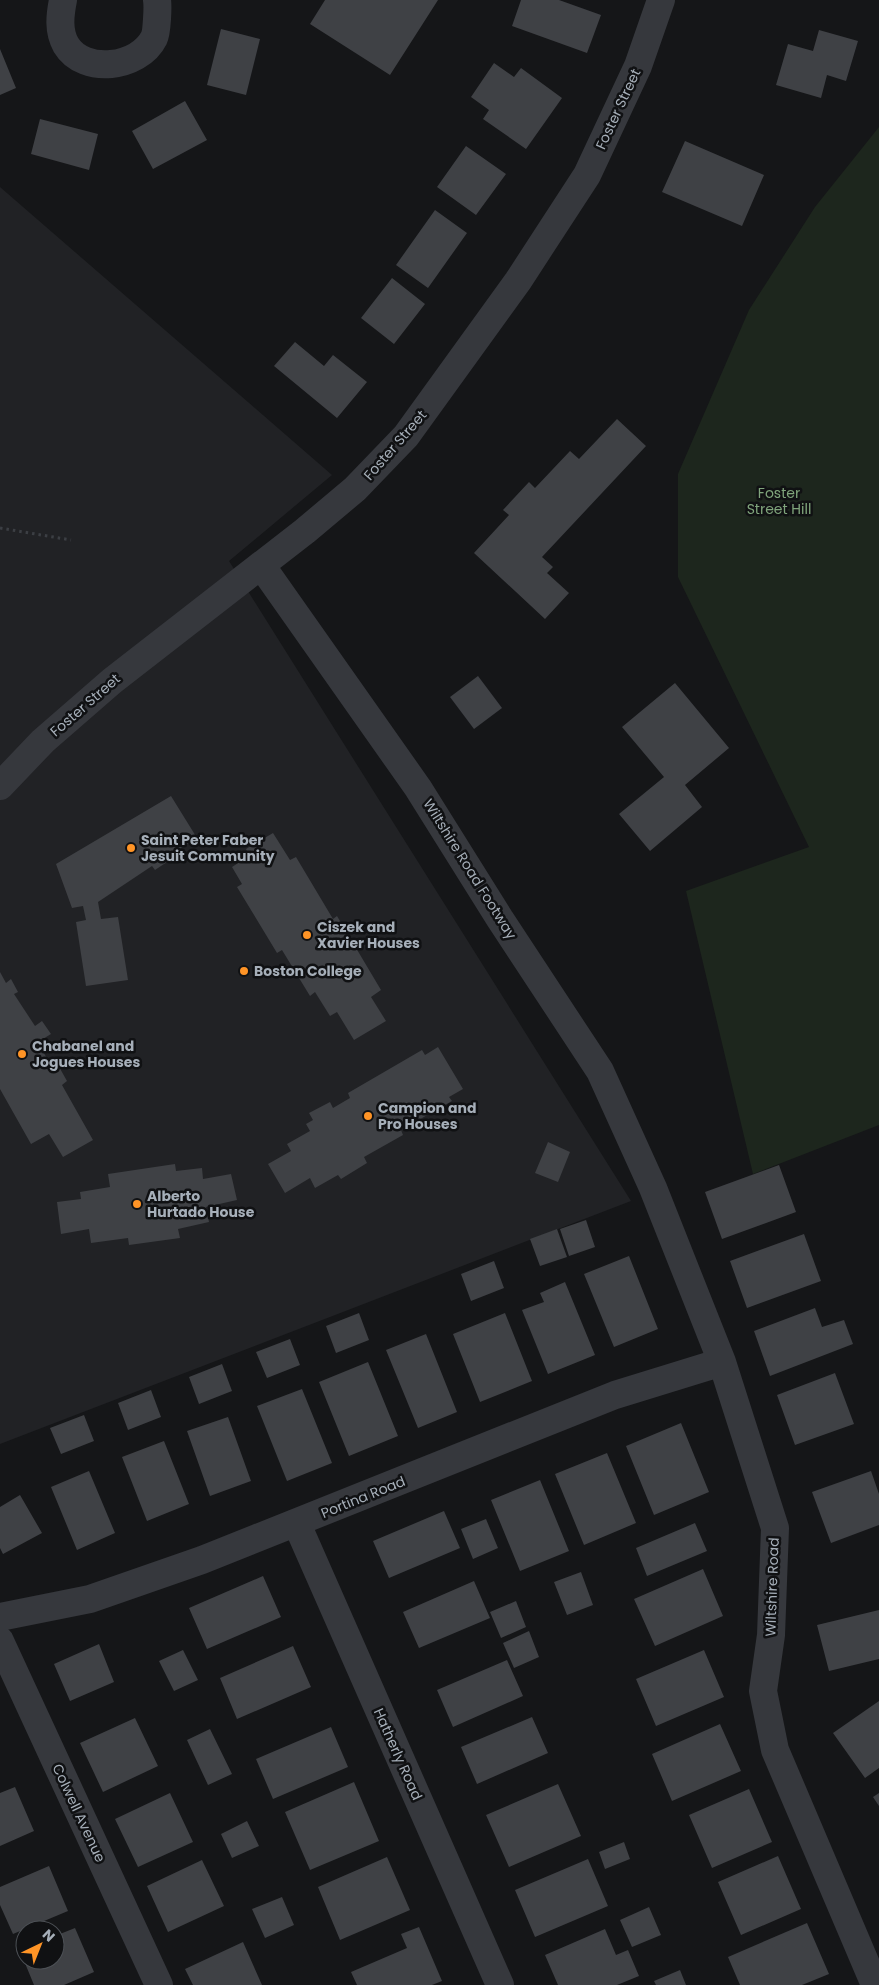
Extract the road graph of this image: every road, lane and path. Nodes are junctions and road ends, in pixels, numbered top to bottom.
1 (63, 0) edge
2 (157, 0) edge
3 (661, 0) edge
4 (0, 528) edge
5 (70, 540) dead end
6 (262, 565) junction
7 (0, 786) edge
8 (653, 1188) joint
9 (722, 1362) junction
10 (297, 1524) junction
11 (0, 1617) edge
12 (0, 1642) edge
13 (159, 1985) edge
14 (500, 1985) edge
15 (875, 1985) edge

1 - 2 street
3 - 6 street, Foster Street
4 - 5 path
6 - 7 street, Foster Street
6 - 8 street, Wiltshire Road Footway
8 - 9 street, Wiltshire Road
9 - 10 street, Portina Road
9 - 15 street, Wiltshire Road
10 - 11 street, Portina Road
10 - 14 street, Hatherly Road
12 - 13 street, Colwell Avenue

